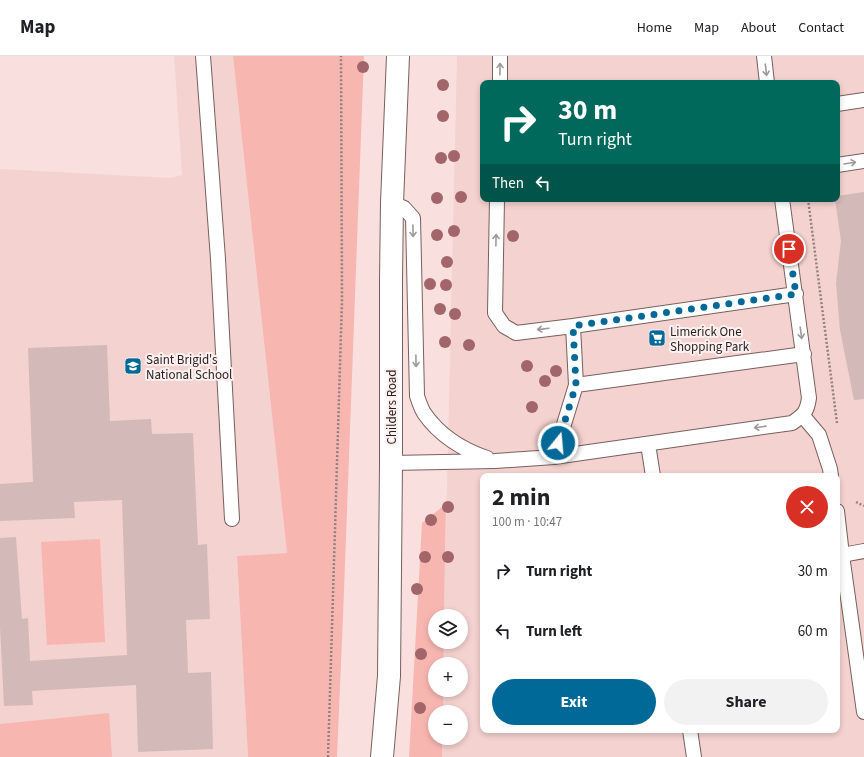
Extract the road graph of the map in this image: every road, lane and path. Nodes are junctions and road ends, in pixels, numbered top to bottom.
1 (203, 56) edge
2 (341, 56) edge
3 (398, 56) edge
4 (500, 56) edge
5 (764, 56) edge
6 (500, 80) edge
7 (768, 80) edge
8 (864, 100) edge
9 (840, 104) edge
10 (864, 161) edge
11 (840, 165) edge
12 (496, 202) edge
13 (782, 202) edge
14 (808, 202) edge
15 (392, 203) junction
16 (796, 294) junction
17 (573, 326) junction
18 (804, 354) junction
19 (576, 385) junction
20 (803, 416) junction
21 (838, 427) dead end
22 (648, 444) junction
23 (554, 457) junction
24 (495, 461) junction
25 (391, 463) junction
26 (653, 473) edge
27 (831, 473) edge
28 (852, 497) dead end
29 (864, 506) edge
30 (232, 519) dead end
31 (840, 537) edge
32 (864, 551) edge
33 (842, 555) junction
34 (864, 712) edge
35 (690, 733) edge
36 (328, 757) edge
37 (382, 757) edge
38 (694, 757) edge

1 - 30 lane
2 - 36 path
3 - 15 main road, Childers Road
6 -> 4 lane
5 -> 7 lane
8 - 9 lane
11 -> 10 lane
17 -> 12 lane
13 - 16 lane
14 - 21 path
15 -> 24 lane
15 - 25 main road, Childers Road
16 - 17 lane
16 -> 18 lane
17 - 19 lane
18 - 19 lane
18 - 20 lane
19 - 23 lane
20 -> 22 lane
20 - 27 lane
22 - 23 lane
22 - 26 lane
23 - 24 lane
24 - 25 lane
25 - 37 main road, Childers Road
28 - 29 path
31 - 33 lane
32 - 33 lane
33 - 34 lane
35 - 38 lane

